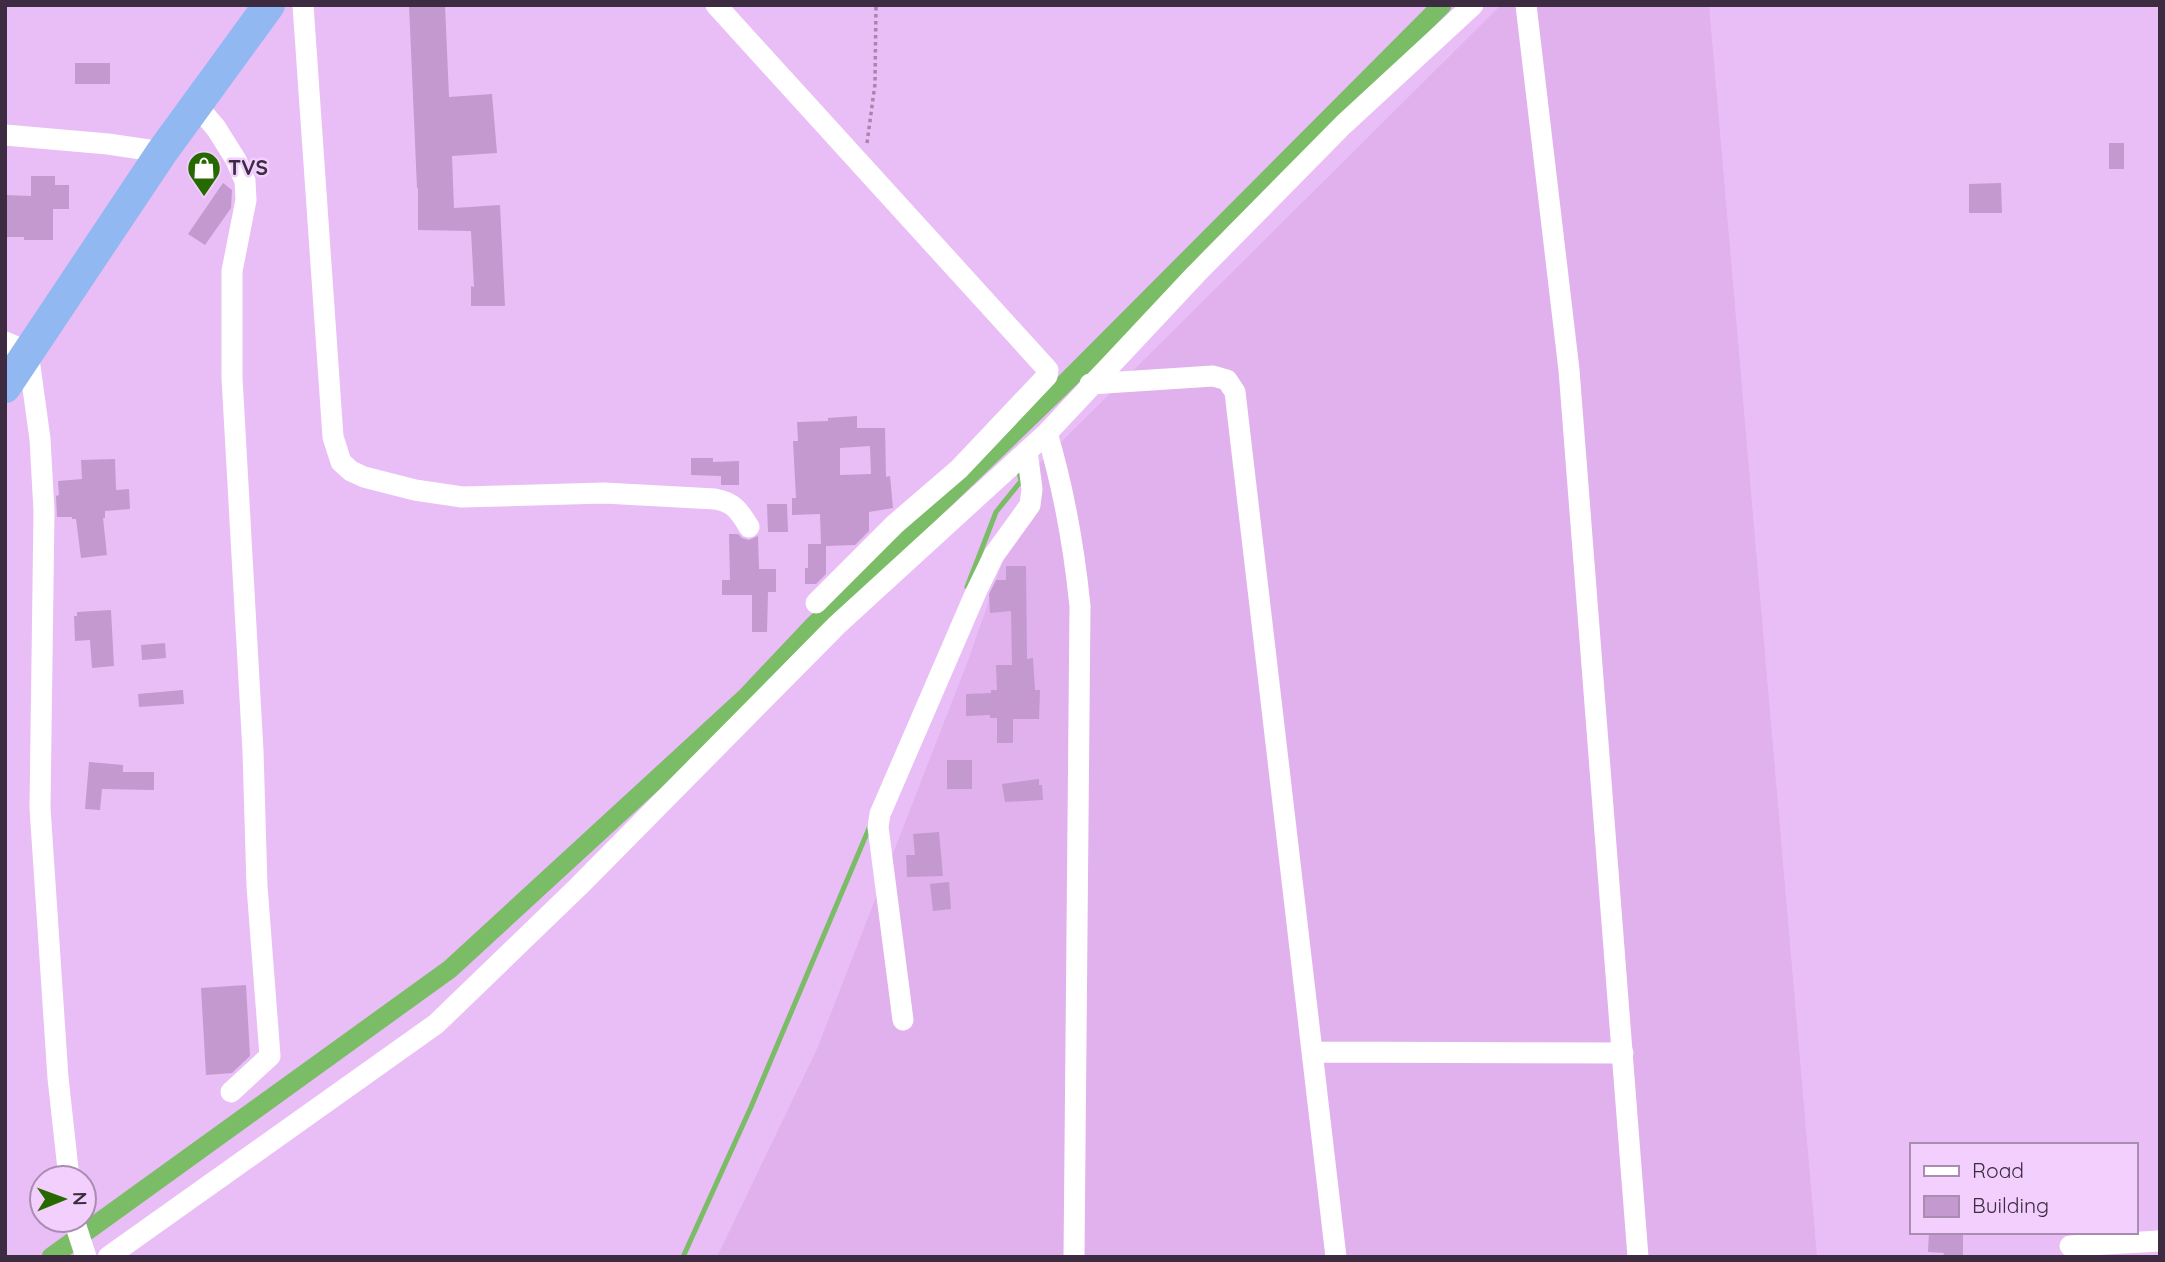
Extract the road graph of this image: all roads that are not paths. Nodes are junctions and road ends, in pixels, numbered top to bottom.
1 (269, 5) edge
2 (303, 5) edge
3 (716, 5) edge
4 (1473, 5) edge
5 (1526, 5) edge
6 (197, 105) junction
7 (5, 135) edge
8 (162, 152) junction
9 (17, 347) edge
10 (1090, 384) junction
11 (5, 387) edge
12 (1047, 433) junction
13 (1027, 451) junction
14 (959, 469) junction
15 (981, 493) junction
16 (749, 527) dead end
17 (816, 603) dead end
18 (903, 1020) dead end
19 (1312, 1052) junction
20 (1623, 1053) junction
21 (231, 1092) dead end
22 (67, 1164) edge
23 (78, 1234) edge
24 (2160, 1241) edge
25 (2070, 1246) dead end
26 (86, 1257) edge
27 (108, 1257) edge
28 (1074, 1257) edge
29 (1336, 1257) edge
30 (1639, 1257) edge

1 - 6 highway
2 - 16 street
3 - 14 street
4 - 10 street
5 - 20 street
6 - 8 highway
6 - 21 street
7 - 8 street
8 - 9 highway
9 - 11 highway
9 - 22 street
10 - 12 street
10 - 19 street
12 - 13 street
12 - 28 street
13 - 15 street
13 - 18 street
14 - 15 street
14 - 17 street
15 - 27 street
19 - 20 street
19 - 29 street
20 - 30 street
23 - 26 street
24 - 25 street

